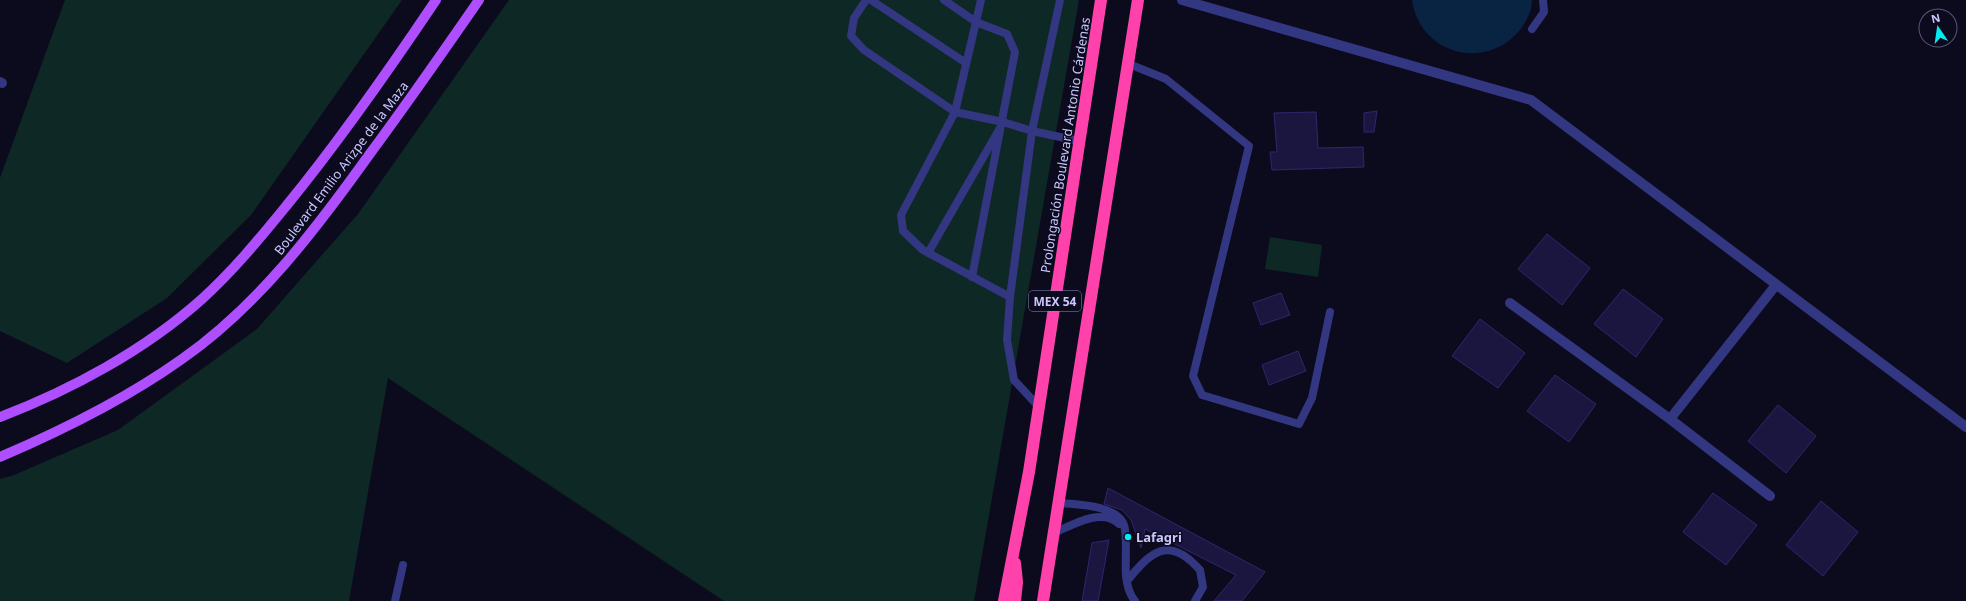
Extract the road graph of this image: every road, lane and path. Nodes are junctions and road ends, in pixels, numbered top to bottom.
1 (436, 0) edge
2 (479, 0) edge
3 (866, 0) edge
4 (871, 0) edge
5 (944, 0) edge
6 (981, 0) edge
7 (1060, 0) edge
8 (1100, 0) edge
9 (1138, 0) edge
10 (1182, 0) edge
11 (1543, 0) edge
12 (976, 22) junction
13 (1532, 28) dead end
14 (966, 63) junction
15 (1128, 64) junction
16 (954, 112) junction
17 (1003, 122) junction
18 (1032, 131) junction
19 (1080, 141) junction
20 (928, 252) junction
21 (972, 277) junction
22 (1776, 285) junction
23 (1010, 297) junction
24 (1510, 303) dead end
25 (1330, 312) dead end
26 (1039, 407) junction
27 (0, 417) edge
28 (1670, 420) junction
29 (1966, 427) edge
30 (0, 457) edge
31 (1770, 496) dead end
32 (1059, 503) junction
33 (1054, 533) junction
34 (1125, 537) junction
35 (1013, 552) junction
36 (403, 565) dead end
37 (1127, 581) junction
38 (395, 601) edge
39 (1004, 601) edge
40 (1015, 601) edge
41 (1043, 601) edge
42 (1135, 601) edge
43 (1195, 601) edge

1 - 27 main road, Boulevard Emilio Arizpe de la Maza
2 - 30 main road, Boulevard Emilio Arizpe de la Maza
3 - 16 lane
4 - 14 lane
5 - 12 lane
6 - 12 lane
7 - 18 lane
8 - 19 highway, Prolongación Boulevard Antonio Cárdenas / MEX 54
9 - 15 highway, MEX 54
10 - 22 street
11 - 13 lane
12 - 14 lane
12 - 17 lane
14 - 16 lane
15 - 25 lane
15 - 32 highway, MEX 54
16 - 17 lane
16 - 20 lane
17 - 18 lane
17 - 20 lane
17 - 21 lane
18 - 19 lane
18 - 23 lane
19 - 26 highway, Prolongación Boulevard Antonio Cárdenas / MEX 54
20 - 21 lane
21 - 23 lane
22 - 28 street
22 - 29 street
23 - 26 lane
24 - 28 street
26 - 35 highway, Prolongación Boulevard Antonio Cárdenas / MEX 54
28 - 31 street
32 - 33 highway, MEX 54
32 - 34 lane
33 - 34 lane
33 - 41 highway, MEX 54
34 - 37 lane
35 - 39 highway, Prolongación Boulevard Antonio Cárdenas / MEX 54
35 - 40 highway
36 - 38 lane
37 - 42 lane
37 - 43 lane

